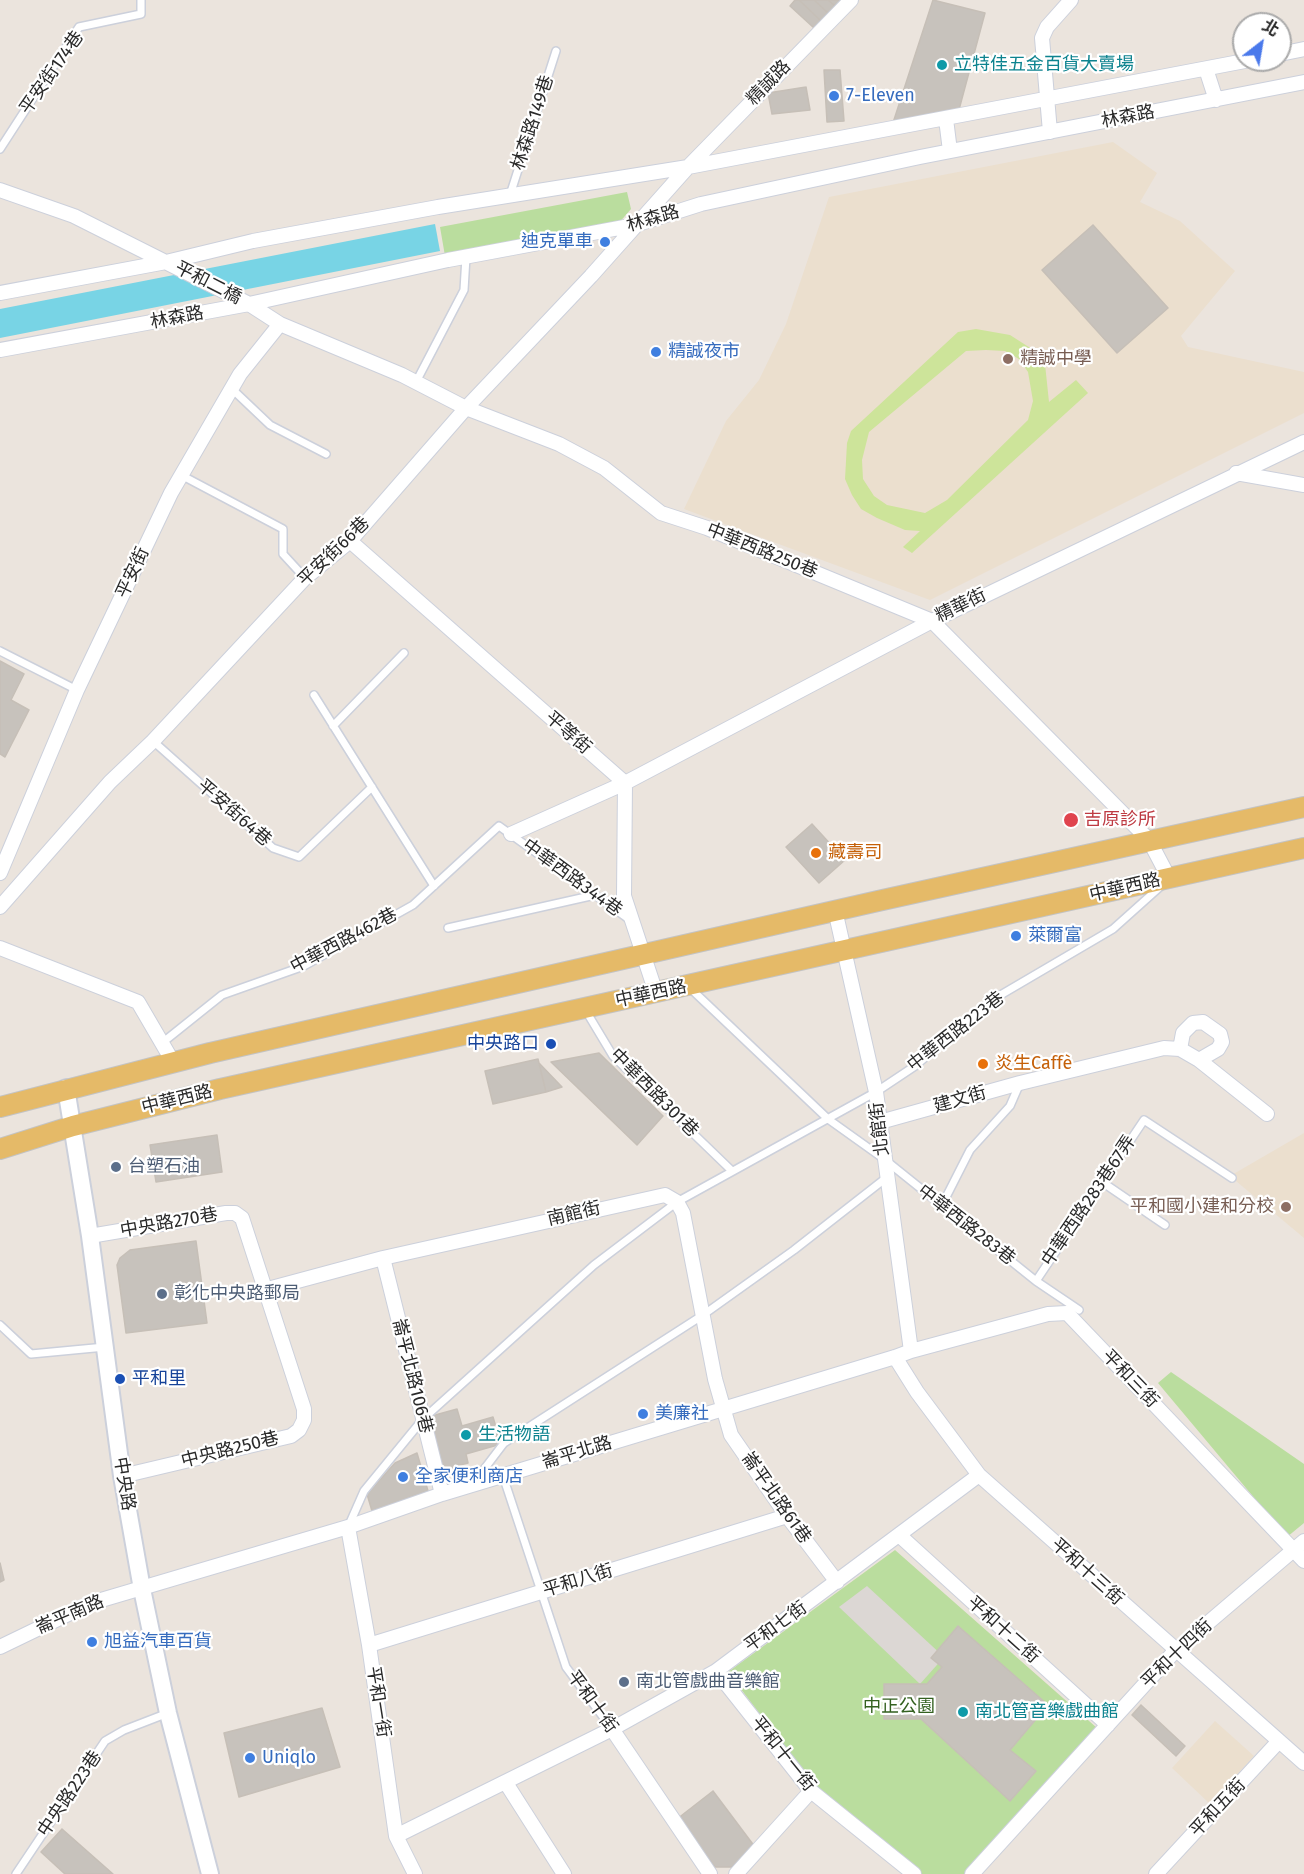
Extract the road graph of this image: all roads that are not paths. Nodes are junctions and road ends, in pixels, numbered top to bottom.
1 (141, 0) edge
2 (851, 0) edge
3 (1071, 0) edge
4 (556, 51) dead end
5 (1232, 64) edge
6 (1206, 69) junction
7 (1304, 82) edge
8 (1046, 100) junction
9 (1216, 100) junction
10 (946, 119) junction
11 (1050, 132) junction
12 (0, 149) edge
13 (950, 151) junction
14 (688, 167) junction
15 (0, 190) edge
16 (510, 195) junction
17 (635, 225) junction
18 (466, 257) junction
19 (167, 262) junction
20 (0, 293) edge
21 (249, 304) junction
22 (280, 324) junction
23 (0, 350) edge
24 (416, 382) junction
25 (231, 388) junction
26 (466, 408) junction
27 (1304, 442) edge
28 (326, 454) dead end
29 (1236, 473) junction
30 (181, 475) junction
31 (1304, 485) edge
32 (350, 541) junction
33 (305, 578) junction
34 (932, 621) junction
35 (0, 651) edge
36 (404, 653) dead end
37 (76, 690) junction
38 (314, 695) dead end
39 (333, 726) junction
40 (153, 741) junction
41 (625, 783) junction
42 (372, 787) junction
43 (1304, 807) edge
44 (511, 834) junction
45 (1149, 840) junction
46 (1304, 848) edge
47 (0, 873) edge
48 (1169, 878) junction
49 (434, 886) junction
50 (595, 895) junction
51 (0, 907) edge
52 (835, 910) junction
53 (632, 922) junction
54 (448, 928) dead end
55 (0, 948) edge
56 (844, 952) junction
57 (643, 954) junction
58 (688, 986) junction
59 (656, 993) junction
60 (585, 1009) junction
61 (162, 1042) junction
62 (1180, 1049) junction
63 (1199, 1060) junction
64 (173, 1062) junction
65 (1020, 1083) junction
66 (66, 1088) junction
67 (876, 1092) junction
68 (0, 1107) edge
69 (1267, 1114) dead end
70 (828, 1119) junction
71 (880, 1122) junction
72 (73, 1126) junction
73 (0, 1149) edge
74 (884, 1159) junction
75 (731, 1170) junction
76 (1232, 1178) dead end
77 (886, 1179) junction
78 (1102, 1182) junction
79 (677, 1202) junction
80 (941, 1207) junction
81 (1165, 1225) dead end
82 (90, 1236) junction
83 (383, 1258) junction
84 (1036, 1281) junction
85 (264, 1290) junction
86 (1071, 1308) junction
87 (703, 1315) junction
88 (0, 1325) edge
89 (105, 1347) junction
90 (910, 1350) junction
91 (895, 1358) junction
92 (722, 1409) junction
93 (423, 1419) junction
94 (979, 1475) junction
95 (122, 1476) junction
96 (503, 1476) junction
97 (471, 1486) junction
98 (442, 1494) junction
99 (787, 1516) junction
100 (348, 1527) junction
101 (899, 1535) junction
102 (1299, 1545) edge
103 (1304, 1561) edge
104 (837, 1582) junction
105 (142, 1589) junction
106 (541, 1592) junction
107 (369, 1646) junction
108 (0, 1647) edge
109 (1175, 1651) junction
110 (716, 1671) junction
111 (168, 1713) junction
112 (1108, 1725) junction
113 (612, 1729) junction
114 (1279, 1741) junction
115 (1304, 1763) edge
116 (506, 1783) junction
117 (811, 1791) junction
118 (396, 1836) junction
119 (16, 1874) edge
120 (210, 1874) edge
121 (415, 1874) edge
122 (564, 1874) edge
123 (710, 1874) edge
124 (736, 1874) edge
125 (914, 1874) edge
126 (972, 1874) edge
127 (1156, 1874) edge

1 - 12 lane, 平安街174巷
2 - 14 street, 精誠路
3 - 8 street
4 - 16 lane, 林森路149巷
5 - 6 street, 林森路
6 - 8 street, 林森路
6 - 9 street
7 - 9 street, 林森路
8 - 10 street, 林森路
8 - 11 street
9 - 11 street, 林森路
10 - 13 street
10 - 14 street, 林森路
11 - 13 street, 林森路
13 - 17 street, 林森路
14 - 16 street, 林森路
14 - 17 street, 平安街66巷
15 - 19 street
16 - 19 street, 林森路
17 - 18 street, 林森路
17 - 26 street, 平安街66巷
18 - 21 street, 林森路
18 - 24 lane
19 - 20 street, 林森路
19 - 21 street, 平和二橋
21 - 22 street
21 - 23 street, 林森路
22 - 24 street, 中華西路250巷
22 - 25 street, 平安街
24 - 26 street, 中華西路250巷
25 - 28 lane
25 - 30 street, 平安街
26 - 32 street, 平安街66巷
26 - 34 street, 中華西路250巷
27 - 29 street, 精華街
29 - 31 street
29 - 34 street, 精華街
30 - 33 lane
30 - 37 street, 平安街
32 - 33 street, 平安街66巷
32 - 41 street, 平等街
33 - 40 street, 平安街66巷
34 - 41 street, 精華街
34 - 45 street, 中華西路250巷
35 - 37 lane
36 - 39 lane
37 - 47 street, 平安街
38 - 39 lane
39 - 42 lane
40 - 42 lane, 平安街64巷
40 - 51 street, 平安街66巷
41 - 44 street, 精華街
41 - 53 street
42 - 49 lane
43 - 45 main road, 中華西路
44 - 49 lane, 中華西路462巷
44 - 50 lane, 中華西路344巷
45 - 48 street, 中華西路250巷
45 - 52 main road, 中華西路
46 - 48 main road, 中華西路
48 - 56 main road, 中華西路
48 - 67 lane, 中華西路223巷
49 - 61 lane, 中華西路462巷
50 - 53 lane, 中華西路344巷
50 - 54 lane
52 - 56 street, 北館街
52 - 57 main road, 中華西路
53 - 57 street
55 - 61 street
56 - 58 main road, 中華西路
56 - 67 street, 北館街
57 - 59 street
57 - 64 main road, 中華西路
58 - 59 main road, 中華西路
58 - 70 lane
59 - 60 main road, 中華西路
60 - 72 main road, 中華西路
60 - 75 lane, 中華西路301巷
61 - 64 street
62 - 63 street
62 - 63 street
62 - 65 street, 建文街
63 - 69 street
64 - 66 main road, 中華西路
65 - 71 street, 建文街
65 - 80 lane
66 - 68 main road, 中華西路
66 - 72 street, 中央路
67 - 70 lane, 中華西路223巷
67 - 71 street, 北館街
70 - 74 lane, 中華西路283巷
70 - 75 lane, 中華西路223巷
71 - 74 street, 北館街
72 - 73 main road, 中華西路
72 - 82 street, 中央路
74 - 77 street, 北館街
74 - 80 lane, 中華西路283巷
75 - 79 lane, 中華西路223巷
76 - 78 lane, 中華西路283巷67弄
77 - 87 lane
77 - 90 street, 北館街
78 - 81 lane
78 - 84 lane, 中華西路283巷67弄
79 - 83 street, 南館街
79 - 87 street
79 - 93 lane, 中華西路223巷
80 - 84 lane, 中華西路283巷
82 - 85 street, 中央路270巷
82 - 89 street, 中央路
83 - 85 street, 南館街
83 - 93 street, 崙平北路106巷
84 - 86 lane, 中華西路283巷
85 - 95 street, 中央路250巷
86 - 90 street
86 - 102 street, 平和三街
87 - 92 street
87 - 97 lane
88 - 89 lane
89 - 95 street, 中央路
90 - 91 street, 崙平北路
91 - 92 street, 崙平北路
91 - 94 street, 平和十三街
92 - 96 street, 崙平北路
92 - 99 street, 崙平北路61巷
93 - 98 street, 崙平北路106巷
93 - 100 lane, 中華西路223巷
94 - 101 street, 平和七街
94 - 109 street, 平和十三街
95 - 105 street, 中央路
96 - 97 street, 崙平北路
96 - 106 lane, 平和十街
97 - 98 street, 崙平北路
98 - 100 street, 崙平北路
99 - 104 street, 崙平北路61巷
99 - 106 street, 平和八街
100 - 105 street, 崙平北路
100 - 107 street, 平和一街
101 - 104 street, 平和七街
101 - 112 street, 平和十二街
102 - 103 street, 平和三街
102 - 109 street, 平和十四街
104 - 110 street, 平和七街
105 - 108 street, 崙平南路
105 - 111 street, 中央路
106 - 107 street, 平和八街
106 - 113 lane, 平和十街
107 - 118 street, 平和一街
109 - 112 street, 平和十四街
109 - 114 street, 平和十三街
110 - 113 street, 平和七街
110 - 117 street, 平和十一街
111 - 119 lane, 中央路223巷
111 - 120 street, 中央路
112 - 126 street, 平和十四街
113 - 116 street, 平和七街
113 - 123 street, 平和十街
114 - 115 street, 平和十三街
114 - 127 street, 平和五街
116 - 118 street, 平和七街
116 - 122 street
117 - 124 street
117 - 125 street, 平和十一街
118 - 121 street, 平和一街

